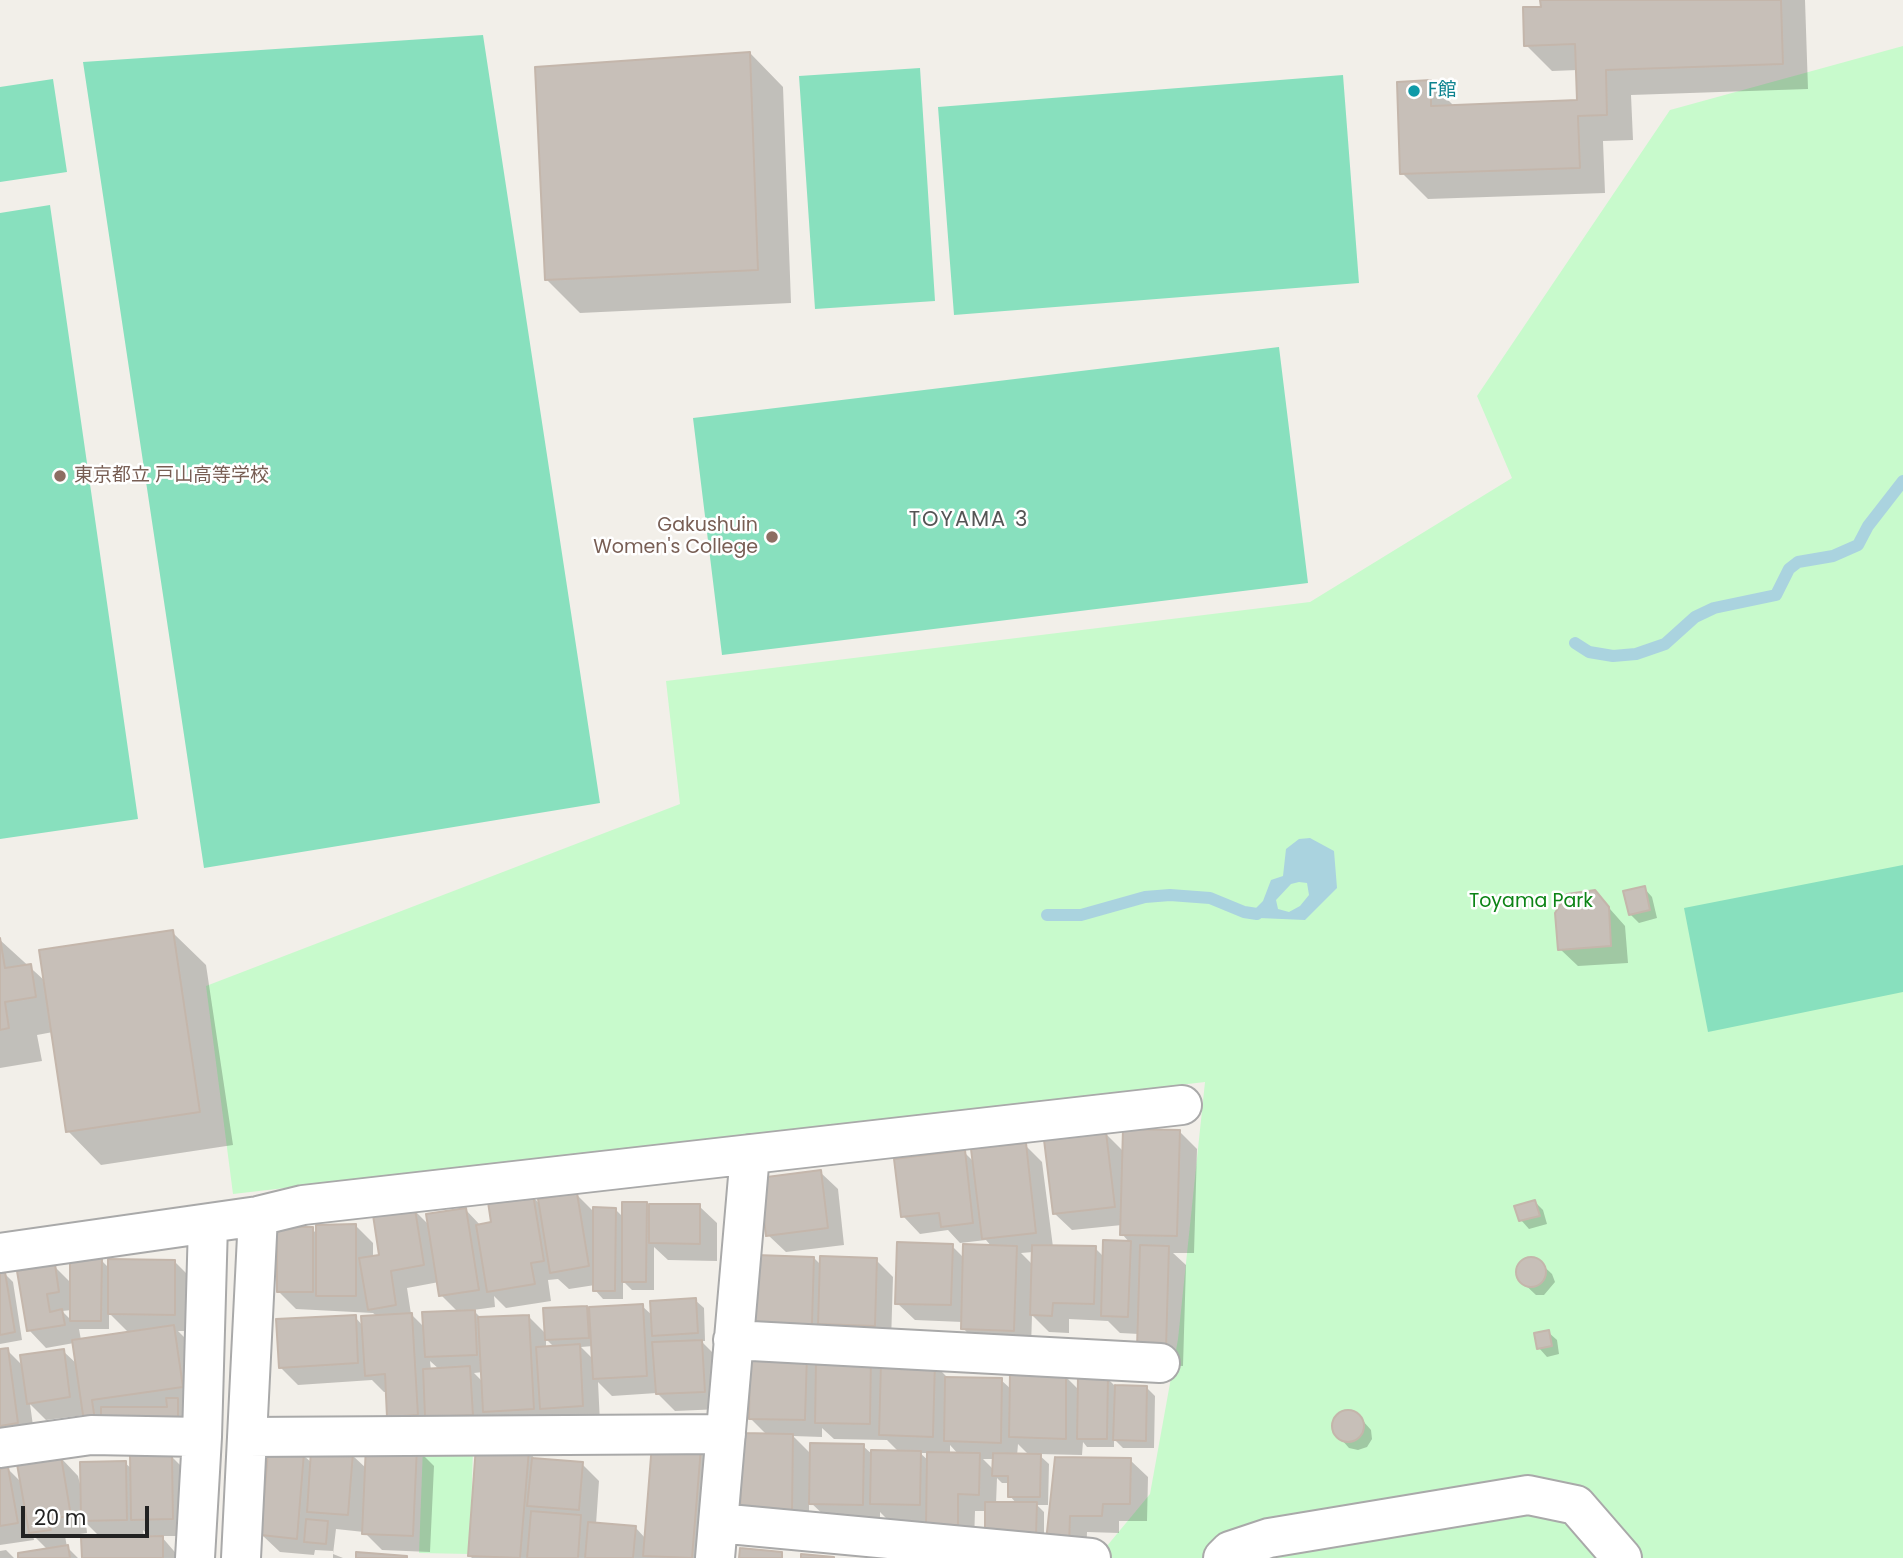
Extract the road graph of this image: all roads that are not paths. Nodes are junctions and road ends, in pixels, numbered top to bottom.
1 (1182, 1105) dead end
2 (750, 1154) junction
3 (258, 1216) junction
4 (208, 1224) junction
5 (0, 1253) edge
6 (733, 1340) junction
7 (1160, 1363) dead end
8 (726, 1434) junction
9 (202, 1437) junction
10 (247, 1437) junction
11 (0, 1448) edge
12 (716, 1541) edge
13 (195, 1558) edge
14 (241, 1558) edge
15 (1091, 1558) edge
16 (1223, 1558) edge
17 (1622, 1558) edge

1 - 2 street
2 - 3 street
2 - 6 street
3 - 4 street
3 - 10 street
4 - 5 street
4 - 9 street
6 - 7 street
6 - 8 street
8 - 10 street
8 - 12 street
9 - 11 street
9 - 13 street
10 - 14 street
12 - 15 street
16 - 17 street

